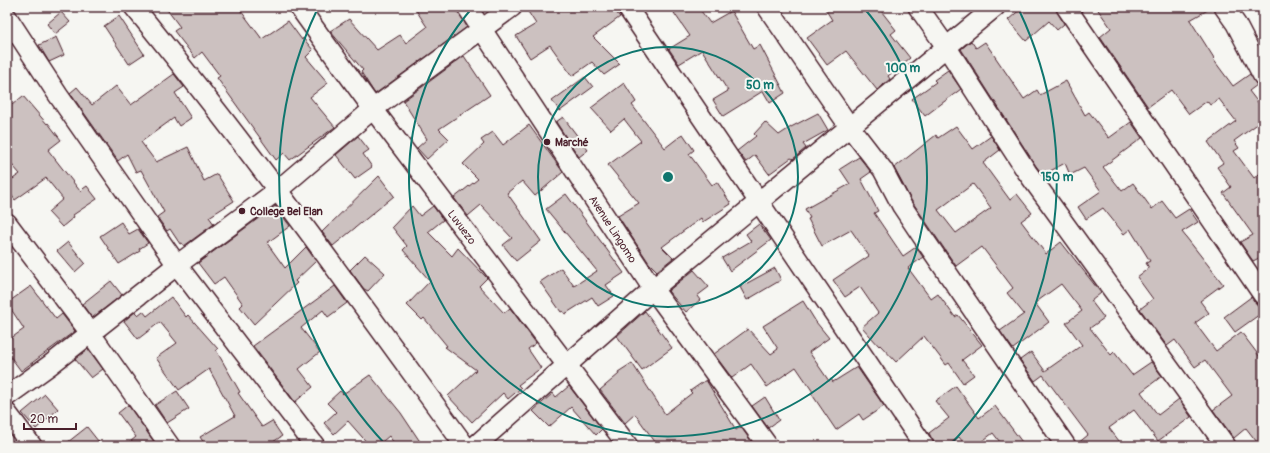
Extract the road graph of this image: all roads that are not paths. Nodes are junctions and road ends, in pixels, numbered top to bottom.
1 (134, 7) edge
2 (299, 7) edge
3 (467, 7) edge
4 (512, 7) edge
5 (627, 7) edge
6 (767, 7) edge
7 (918, 7) edge
8 (996, 7) edge
9 (1066, 7) edge
10 (1224, 7) edge
11 (7, 17) edge
12 (482, 29) junction
13 (947, 48) junction
14 (1263, 76) edge
15 (373, 109) junction
16 (849, 126) junction
17 (278, 190) junction
18 (759, 202) junction
19 (7, 223) edge
20 (177, 265) junction
21 (653, 289) junction
22 (1263, 295) edge
23 (91, 334) junction
24 (566, 366) junction
25 (7, 396) edge
26 (7, 413) edge
27 (32, 446) edge
28 (170, 446) edge
29 (315, 446) edge
30 (465, 446) edge
31 (476, 446) edge
32 (628, 446) edge
33 (768, 446) edge
34 (924, 446) edge
35 (1066, 446) edge
36 (1226, 446) edge

1 - 17 street
2 - 15 street, Luvuezo
3 - 12 street, Avenue Lingomo
4 - 12 street
5 - 18 street
6 - 16 street
7 - 13 street
8 - 13 street
9 - 22 street
10 - 14 street
11 - 20 street
12 - 15 street
12 - 21 street, Avenue Lingomo
13 - 16 street
13 - 36 street
15 - 17 street
15 - 24 street, Luvuezo
16 - 18 street
16 - 35 street
17 - 20 street
17 - 30 street
18 - 21 street
18 - 34 street
19 - 23 street
20 - 23 street
20 - 29 street
21 - 24 street
21 - 33 street, Avenue Lingomo
23 - 25 street
23 - 28 street
24 - 31 street
24 - 32 street, Luvuezo
26 - 27 street

